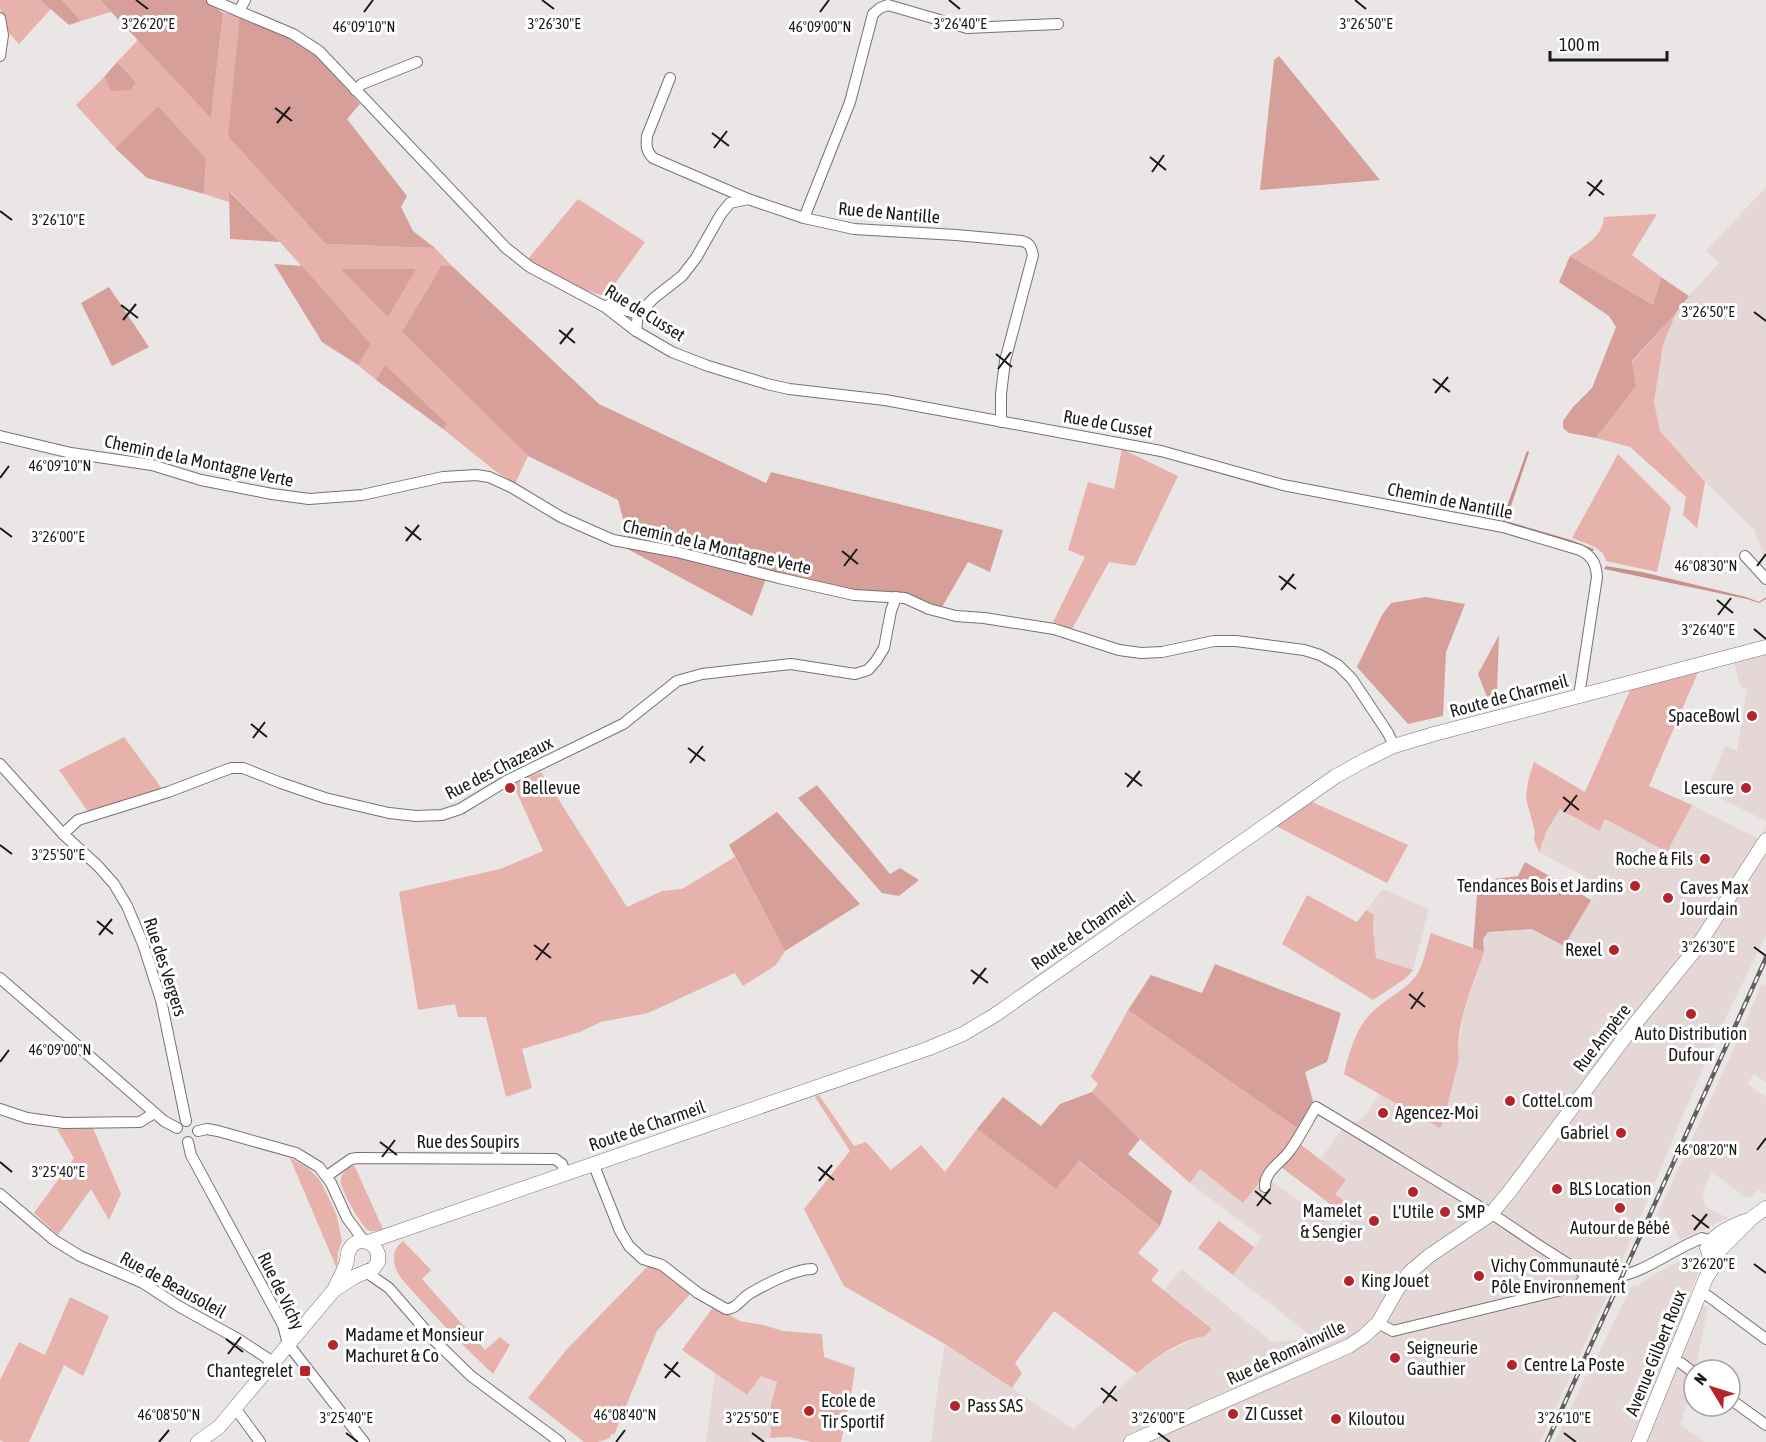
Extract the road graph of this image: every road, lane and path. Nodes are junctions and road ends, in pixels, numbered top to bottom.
1 (212, 0) edge
2 (245, 0) edge
3 (239, 11) junction
4 (0, 18) edge
5 (1058, 24) dead end
6 (0, 56) edge
7 (417, 62) dead end
8 (670, 78) dead end
9 (355, 90) junction
10 (724, 187) junction
11 (748, 199) junction
12 (730, 203) junction
13 (804, 218) junction
14 (605, 307) junction
15 (638, 314) junction
16 (636, 331) junction
17 (1001, 422) junction
18 (0, 436) edge
19 (1161, 451) joint
20 (1745, 556) dead end
21 (1766, 579) edge
22 (896, 597) junction
23 (1766, 647) edge
24 (1579, 696) junction
25 (1394, 746) junction
26 (0, 764) edge
27 (63, 834) junction
28 (1766, 840) edge
29 (0, 978) edge
30 (0, 1109) edge
31 (154, 1113) junction
32 (182, 1125) junction
33 (198, 1131) junction
34 (188, 1142) junction
35 (593, 1163) junction
36 (565, 1173) junction
37 (327, 1176) junction
38 (1265, 1187) dead end
39 (0, 1194) edge
40 (1766, 1208) edge
41 (1491, 1214) junction
42 (347, 1218) junction
43 (406, 1228) junction
44 (366, 1242) junction
45 (1711, 1246) junction
46 (349, 1254) junction
47 (378, 1258) junction
48 (812, 1269) dead end
49 (364, 1272) junction
50 (1587, 1275) junction
51 (389, 1288) junction
52 (333, 1290) junction
53 (1700, 1292) junction
54 (1378, 1323) junction
55 (1766, 1339) edge
56 (288, 1344) junction
57 (1672, 1360) junction
58 (273, 1362) junction
59 (1682, 1364) edge
60 (235, 1408) junction
61 (1742, 1408) edge
62 (1766, 1425) edge
63 (198, 1442) edge
64 (260, 1442) edge
65 (364, 1442) edge
66 (560, 1442) edge
67 (1131, 1442) edge
68 (1639, 1442) edge

1 - 3 street, Rue de Cusset
2 - 3 street
3 - 9 street, Rue de Cusset
4 - 6 street
5 - 13 street
7 - 9 street
8 - 10 street, Rue de Nantille
9 - 14 street, Rue de Cusset
10 - 11 street, Rue de Nantille
10 - 12 street
11 - 12 street
11 - 13 street, Rue de Nantille
12 - 15 street
13 - 17 street, Rue de Nantille
14 - 15 street
14 - 16 street, Rue de Cusset
15 - 16 street
16 - 17 street, Rue de Cusset
17 - 19 street, Rue de Cusset
18 - 22 street, Chemin de la Montagne Verte
19 - 24 street, Chemin de Nantille
20 - 21 street
22 - 25 street, Chemin de la Montagne Verte
22 - 27 street, Rue des Chazeaux
23 - 24 main road, Route de Charmeil
24 - 25 main road, Route de Charmeil
25 - 35 main road, Route de Charmeil
26 - 27 street, Rue des Vergers
27 - 32 street, Rue des Vergers
28 - 41 main road, Rue Ampère
29 - 31 street
30 - 31 street
31 - 32 street
32 - 33 street
32 - 34 street
33 - 34 street
33 - 37 street
34 - 56 street, Rue de Vichy
35 - 36 main road, Route de Charmeil
35 - 48 street
36 - 37 street, Rue des Soupirs
36 - 43 main road, Route de Charmeil
37 - 42 street
38 - 41 street
39 - 58 street, Rue de Beausoleil
40 - 45 main road
41 - 50 street
41 - 54 main road, Rue Ampère
42 - 44 street
42 - 46 street
43 - 44 main road, Route de Charmeil
43 - 47 main road, Route de Charmeil
44 - 46 main road
44 - 47 main road
45 - 50 street
45 - 53 main road, Avenue Gilbert Roux
46 - 49 main road
46 - 52 main road
47 - 49 main road
47 - 51 street
49 - 51 street
49 - 52 main road
50 - 54 street
51 - 66 street
52 - 56 main road
53 - 55 street
53 - 57 main road, Avenue Gilbert Roux
54 - 67 main road, Rue de Romainville
56 - 58 main road
56 - 65 street, Rue de Vichy
57 - 59 street
57 - 68 main road, Avenue Gilbert Roux
58 - 60 main road
60 - 63 main road
60 - 64 street
61 - 62 street

